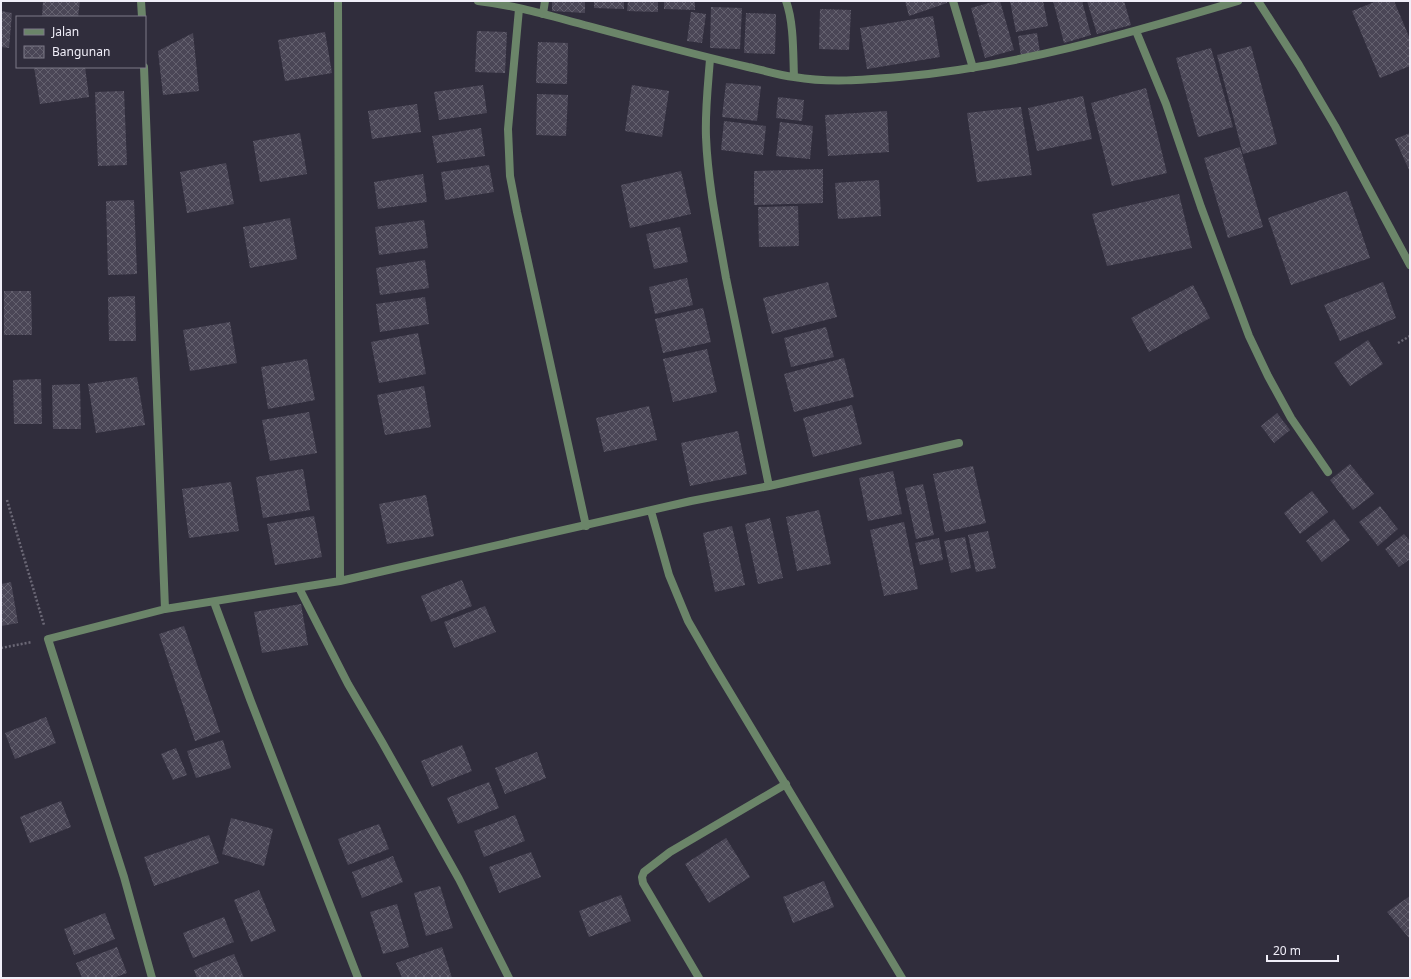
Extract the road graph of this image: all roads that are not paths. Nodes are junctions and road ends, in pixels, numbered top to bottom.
1 (141, 1) edge
2 (338, 1) edge
3 (478, 1) edge
4 (545, 1) edge
5 (786, 1) edge
6 (953, 1) edge
7 (1238, 1) edge
8 (1258, 1) edge
9 (519, 9) junction
10 (543, 14) junction
11 (142, 16) edge
12 (1136, 31) junction
13 (710, 58) junction
14 (144, 68) edge
15 (973, 68) junction
16 (794, 77) junction
17 (1410, 265) edge
18 (959, 443) dead end
19 (1328, 472) dead end
20 (769, 486) junction
21 (651, 510) junction
22 (586, 526) junction
23 (340, 581) junction
24 (299, 588) junction
25 (214, 602) junction
26 (165, 609) junction
27 (786, 784) junction
28 (152, 978) edge
29 (358, 978) edge
30 (508, 978) edge
31 (699, 978) edge
32 (902, 978) edge

1 - 11 street
2 - 23 street
3 - 9 street
4 - 10 street
5 - 16 street
6 - 15 street
7 - 12 street
8 - 17 street
9 - 10 street
9 - 22 street
10 - 13 street
12 - 15 street
12 - 19 street
13 - 16 street
13 - 20 street
14 - 26 street
15 - 16 street
18 - 20 street
20 - 21 street
21 - 22 street
21 - 27 street
22 - 23 street
23 - 24 street
24 - 25 street
24 - 30 street
25 - 26 street
25 - 29 street
26 - 28 street
27 - 31 street
27 - 32 street

